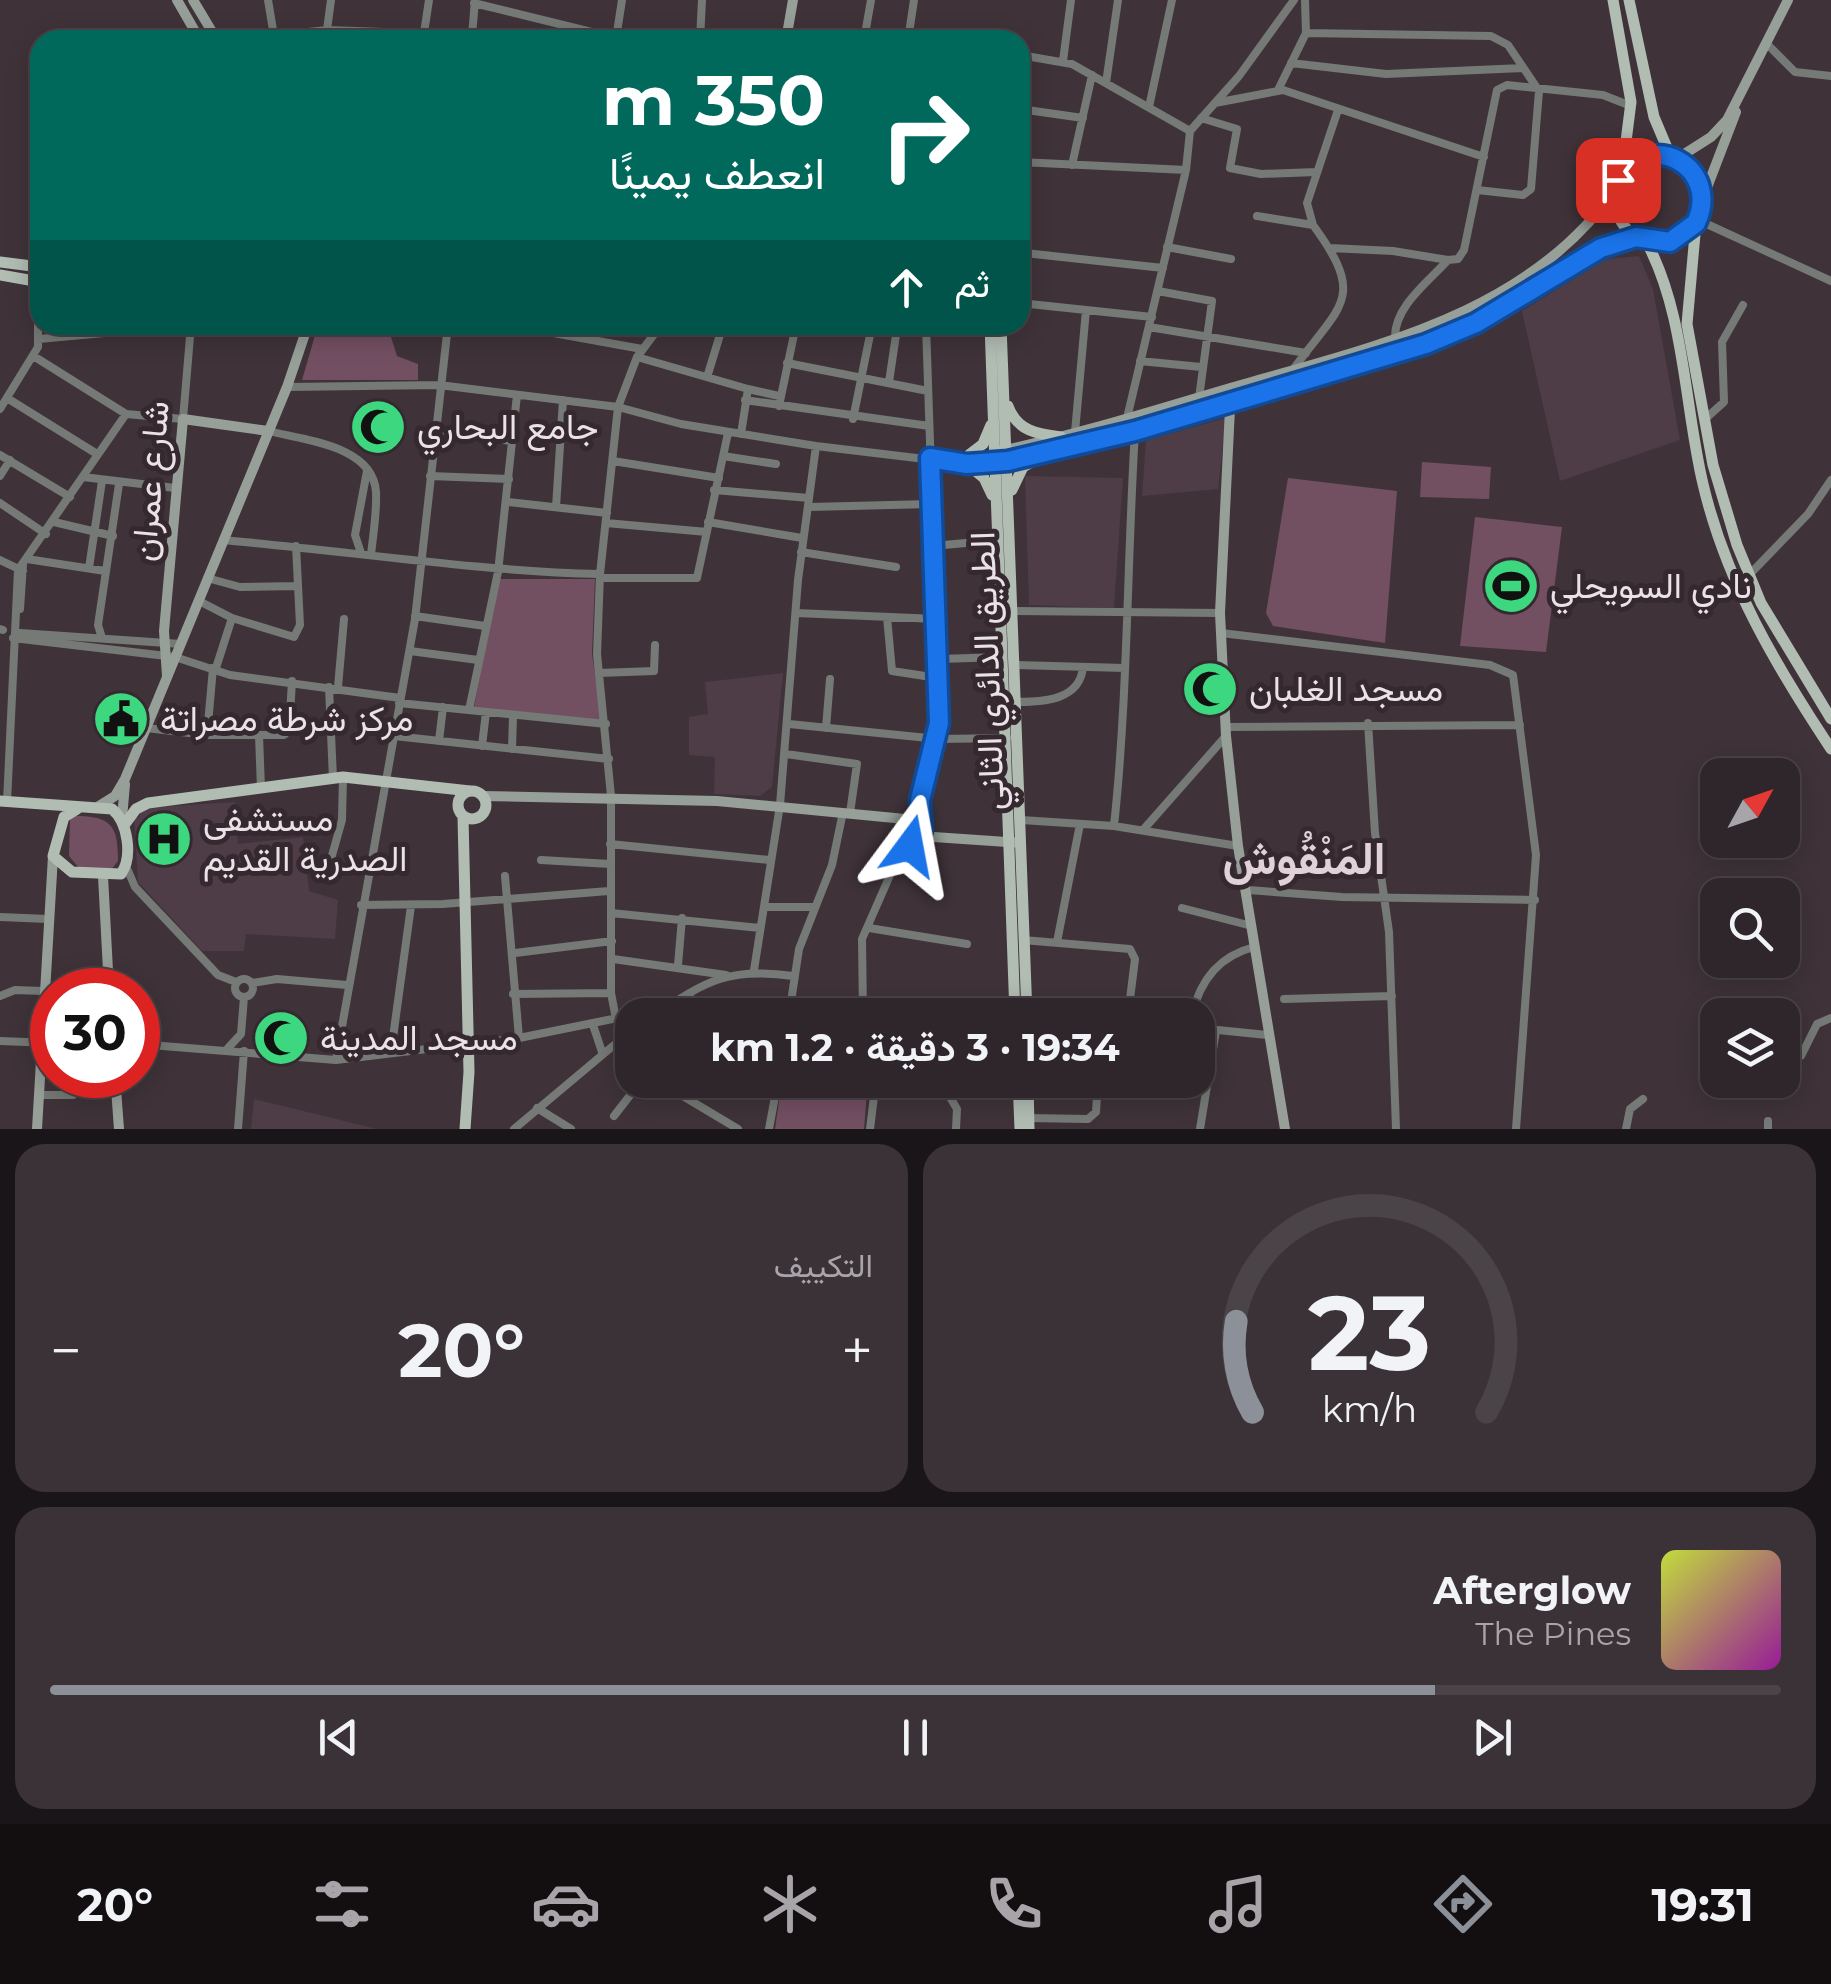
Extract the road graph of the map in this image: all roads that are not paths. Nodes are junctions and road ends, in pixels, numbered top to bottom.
1 (177, 0) edge
2 (193, 0) edge
3 (268, 0) edge
4 (331, 0) edge
5 (430, 0) edge
6 (622, 0) edge
7 (702, 0) edge
8 (793, 0) edge
9 (871, 0) edge
10 (914, 0) edge
11 (1071, 0) edge
12 (1118, 0) edge
13 (1172, 0) edge
14 (1294, 0) edge
15 (1305, 0) edge
16 (1613, 0) edge
17 (1629, 0) edge
18 (1788, 0) edge
19 (474, 2) edge
20 (194, 30) edge
21 (212, 30) edge
22 (273, 30) edge
23 (327, 30) edge
24 (424, 30) edge
25 (472, 30) edge
26 (581, 30) edge
27 (617, 30) edge
28 (700, 30) edge
29 (788, 30) edge
30 (866, 30) edge
31 (910, 30) edge
32 (1306, 32) junction
33 (1767, 44) junction
34 (1030, 56) edge
35 (1063, 61) junction
36 (1291, 64) junction
37 (1523, 68) junction
38 (1092, 75) junction
39 (1831, 76) edge
40 (1106, 83) junction
41 (1278, 90) junction
42 (1539, 91) junction
43 (1740, 97) junction
44 (1214, 103) junction
45 (1631, 106) junction
46 (1150, 107) junction
47 (1030, 110) edge
48 (1338, 110) junction
49 (1083, 118) junction
50 (1201, 118) junction
51 (1190, 132) junction
52 (1484, 157) junction
53 (1674, 157) junction
54 (1030, 162) edge
55 (1072, 165) junction
56 (1186, 170) junction
57 (1316, 172) junction
58 (1622, 174) junction
59 (1616, 188) junction
60 (1477, 190) junction
61 (1703, 198) junction
62 (1257, 216) dead end
63 (1697, 221) junction
64 (1313, 225) junction
65 (1641, 239) junction
66 (1167, 247) junction
67 (1330, 248) junction
68 (1030, 253) edge
69 (1230, 259) dead end
70 (1448, 260) junction
71 (0, 262) edge
72 (30, 266) edge
73 (1163, 268) junction
74 (0, 275) edge
75 (30, 280) edge
76 (1831, 281) edge
77 (1158, 291) junction
78 (1030, 305) edge
79 (1743, 305) dead end
80 (1086, 310) junction
81 (1150, 322) junction
82 (39, 335) edge
83 (83, 335) edge
84 (191, 335) edge
85 (305, 335) edge
86 (447, 335) edge
87 (578, 335) edge
88 (599, 335) edge
89 (654, 335) edge
90 (720, 335) edge
91 (794, 335) edge
92 (870, 335) edge
93 (926, 335) edge
94 (990, 335) edge
95 (1003, 335) edge
96 (896, 336) dead end
97 (1205, 338) junction
98 (1396, 338) junction
99 (39, 339) junction
100 (598, 339) junction
101 (1316, 341) junction
102 (640, 353) junction
103 (1306, 353) junction
104 (35, 357) junction
105 (1322, 360) junction
106 (1140, 361) junction
107 (787, 363) junction
108 (1201, 368) junction
109 (1292, 371) junction
110 (708, 374) junction
111 (860, 375) junction
112 (889, 382) junction
113 (439, 384) junction
114 (287, 387) junction
115 (1230, 388) junction
116 (748, 389) junction
117 (928, 391) junction
118 (518, 395) junction
119 (8, 398) junction
120 (1199, 398) junction
121 (562, 400) junction
122 (745, 400) junction
123 (1006, 400) junction
124 (779, 401) junction
125 (1231, 403) junction
126 (618, 407) junction
127 (0, 410) edge
128 (126, 414) junction
129 (994, 416) junction
130 (852, 418) junction
131 (1127, 418) junction
132 (183, 419) junction
133 (1704, 420) junction
134 (929, 426) junction
135 (268, 431) junction
136 (1135, 431) junction
137 (1074, 432) junction
138 (434, 433) junction
139 (728, 433) junction
140 (741, 434) junction
141 (1060, 436) junction
142 (512, 441) junction
143 (816, 446) junction
144 (1046, 453) junction
145 (98, 454) junction
146 (0, 455) edge
147 (723, 456) junction
148 (1002, 456) junction
149 (930, 458) junction
150 (10, 460) junction
151 (612, 461) junction
152 (967, 461) junction
153 (776, 464) dead end
154 (367, 471) junction
155 (0, 476) edge
156 (430, 476) junction
157 (84, 477) junction
158 (509, 478) junction
159 (718, 478) junction
160 (1831, 480) edge
161 (102, 481) junction
162 (119, 484) junction
163 (175, 488) junction
164 (714, 490) junction
165 (70, 497) junction
166 (508, 502) junction
167 (0, 503) edge
168 (809, 503) junction
169 (930, 504) junction
170 (556, 507) junction
171 (1003, 508) junction
172 (606, 518) junction
173 (54, 522) junction
174 (708, 522) junction
175 (94, 532) junction
176 (707, 532) junction
177 (46, 534) junction
178 (113, 536) junction
179 (802, 538) junction
180 (223, 540) junction
181 (999, 540) junction
182 (296, 546) junction
183 (933, 546) junction
184 (800, 552) junction
185 (366, 554) junction
186 (0, 560) edge
187 (422, 562) junction
188 (23, 566) junction
189 (896, 567) dead end
190 (89, 568) junction
191 (105, 571) junction
192 (498, 572) junction
193 (1750, 575) junction
194 (600, 576) junction
195 (207, 578) junction
196 (298, 586) junction
197 (198, 601) junction
198 (1014, 611) junction
199 (1124, 611) junction
200 (796, 613) junction
201 (1220, 613) junction
202 (416, 616) junction
203 (887, 617) junction
204 (232, 618) junction
205 (344, 619) dead end
206 (937, 619) junction
207 (486, 626) junction
208 (2, 629) edge
209 (16, 633) junction
210 (1222, 633) junction
211 (102, 638) junction
212 (164, 642) junction
213 (181, 644) junction
214 (655, 645) dead end
215 (410, 650) junction
216 (170, 656) junction
217 (1004, 657) junction
218 (938, 659) junction
219 (478, 660) junction
220 (1016, 665) junction
221 (1083, 667) junction
222 (1125, 668) junction
223 (214, 670) junction
224 (599, 673) junction
225 (938, 678) junction
226 (830, 679) dead end
227 (292, 681) junction
228 (334, 687) junction
229 (400, 700) junction
230 (1017, 702) junction
231 (443, 708) junction
232 (469, 710) junction
233 (486, 712) junction
234 (1829, 713) edge
235 (513, 716) junction
236 (1368, 723) junction
237 (606, 724) junction
238 (789, 724) junction
239 (1520, 724) junction
240 (146, 728) junction
241 (826, 728) junction
242 (1226, 732) junction
243 (259, 735) junction
244 (207, 736) junction
245 (394, 736) junction
246 (938, 738) junction
247 (1007, 738) junction
248 (439, 741) junction
249 (1829, 744) edge
250 (482, 746) junction
251 (512, 749) junction
252 (786, 754) junction
253 (608, 758) junction
254 (338, 778) junction
255 (125, 779) junction
256 (386, 780) junction
257 (430, 787) junction
258 (261, 789) junction
259 (470, 791) junction
260 (483, 796) junction
261 (611, 796) junction
262 (920, 800) junction
263 (3, 801) edge
264 (780, 805) junction
265 (91, 808) junction
266 (77, 809) junction
267 (460, 812) junction
268 (846, 812) junction
269 (484, 813) junction
270 (880, 817) junction
271 (906, 818) junction
272 (1021, 820) junction
273 (123, 821) junction
274 (1080, 824) junction
275 (1114, 826) junction
276 (919, 830) junction
277 (1143, 830) junction
278 (900, 832) junction
279 (1015, 843) junction
280 (610, 844) junction
281 (1238, 846) junction
282 (465, 848) junction
283 (53, 856) junction
284 (898, 857) junction
285 (541, 860) dead end
286 (770, 860) junction
287 (610, 864) junction
288 (126, 866) junction
289 (329, 866) dead end
290 (103, 876) junction
291 (505, 876) dead end
292 (1248, 890) junction
293 (610, 891) junction
294 (1386, 898) junction
295 (506, 899) junction
296 (1535, 900) junction
297 (464, 902) junction
298 (362, 906) junction
299 (412, 906) junction
300 (764, 907) junction
301 (815, 907) junction
302 (1182, 908) dead end
303 (611, 913) junction
304 (0, 917) edge
305 (48, 918) junction
306 (682, 918) junction
307 (1252, 926) junction
308 (760, 928) junction
309 (868, 928) junction
310 (1022, 940) junction
311 (612, 941) junction
312 (1056, 942) junction
313 (967, 944) dead end
314 (1254, 947) junction
315 (515, 953) junction
316 (614, 959) junction
317 (678, 964) junction
318 (45, 968) edge
319 (108, 968) edge
320 (754, 970) junction
321 (726, 975) junction
322 (793, 976) junction
323 (236, 982) junction
324 (252, 984) junction
325 (347, 985) junction
326 (30, 991) edge
327 (611, 993) junction
328 (513, 994) junction
329 (690, 995) joint
330 (0, 996) edge
331 (1392, 996) junction
332 (244, 998) junction
333 (685, 998) edge
334 (791, 998) edge
335 (862, 998) edge
336 (1015, 998) edge
337 (1026, 998) edge
338 (1129, 998) edge
339 (1197, 998) edge
340 (1284, 998) dead end
341 (615, 1014) edge
342 (1831, 1018) edge
343 (615, 1019) edge
344 (593, 1025) junction
345 (1216, 1031) joint
346 (1268, 1035) junction
347 (519, 1038) junction
348 (0, 1041) edge
349 (30, 1042) edge
350 (615, 1042) edge
351 (466, 1044) junction
352 (160, 1045) edge
353 (228, 1048) junction
354 (244, 1052) junction
355 (391, 1052) junction
356 (602, 1052) junction
357 (1800, 1056) edge
358 (336, 1060) junction
359 (40, 1098) edge
360 (117, 1098) edge
361 (628, 1098) edge
362 (687, 1098) edge
363 (775, 1098) edge
364 (874, 1098) edge
365 (951, 1098) edge
366 (1021, 1098) edge
367 (1027, 1098) edge
368 (1097, 1098) edge
369 (1643, 1099) dead end
370 (537, 1108) junction
371 (614, 1116) dead end
372 (553, 1125) edge
373 (1026, 1125) edge
374 (38, 1129) edge
375 (119, 1129) edge
376 (238, 1129) edge
377 (466, 1129) edge
378 (514, 1129) edge
379 (571, 1129) edge
380 (738, 1129) edge
381 (769, 1129) edge
382 (870, 1129) edge
383 (956, 1129) edge
384 (1200, 1129) edge
385 (1284, 1129) edge
386 (1396, 1129) edge
387 (1516, 1129) edge
388 (1626, 1129) edge

1 - 20 street
2 - 21 street
3 - 22 street
4 - 23 street
5 - 24 street
6 - 27 street
7 - 28 street
8 - 29 street
9 - 30 street
10 - 31 street
11 - 35 street
12 - 40 street
13 - 46 street
14 - 44 street
15 - 32 street
16 - 45 main road
17 - 53 main road
18 - 33 street
19 - 25 street
19 - 26 street
32 - 36 street
32 - 37 street
33 - 39 street
33 - 43 street
34 - 35 street
35 - 38 street
36 - 37 street
36 - 41 street
37 - 42 street
38 - 40 street
38 - 49 street
40 - 46 street
41 - 44 street
41 - 48 street
42 - 45 street
42 - 52 street
42 - 60 street
43 - 53 street
43 - 61 street
44 - 50 street
45 - 58 main road
46 - 51 street
47 - 49 street
48 - 52 street
48 - 57 street
49 - 55 street
50 - 51 street
50 - 57 street
51 - 56 street
52 - 60 street
53 - 58 main road
53 - 61 main road
54 - 55 street
55 - 56 street
56 - 66 street
57 - 64 street
58 - 59 main road
59 - 65 main road
59 - 98 street
60 - 70 street
61 - 63 main road
62 - 64 street
63 - 65 main road
63 - 76 street
63 - 133 main road
64 - 67 street
65 - 125 street
65 - 249 main road
66 - 69 street
66 - 73 street
67 - 70 street
67 - 101 street
68 - 73 street
70 - 98 street
71 - 72 main road
73 - 77 street
74 - 75 main road
77 - 81 street
77 - 97 street
78 - 80 street
79 - 133 street
80 - 81 street
80 - 137 street
81 - 97 street
81 - 106 street
82 - 99 street
83 - 99 street
84 - 132 street, شارع عمران
85 - 114 street
86 - 113 street
87 - 100 street
88 - 100 street
89 - 102 street
90 - 110 street
91 - 107 street
92 - 111 street
93 - 117 street
94 - 129 main road, الطريق الدائري الثاني
95 - 123 main road, الطريق الدائري الثاني
96 - 112 street
97 - 103 street
97 - 108 street
98 - 105 street
99 - 104 street
100 - 102 street
101 - 103 street
101 - 105 street
102 - 110 street
102 - 126 street
103 - 109 street
104 - 119 street
104 - 128 street
105 - 109 street
106 - 108 street
106 - 131 street
107 - 111 street
107 - 124 street
108 - 120 street
109 - 115 street
110 - 116 street
111 - 112 street
111 - 130 street
112 - 117 street
113 - 114 street
113 - 118 street
113 - 138 street
114 - 135 street
115 - 120 street
115 - 125 street
116 - 122 street
116 - 124 street
117 - 134 street
118 - 121 street
118 - 142 street
119 - 127 street
119 - 145 street
120 - 131 street
121 - 126 street
121 - 170 street
122 - 124 street
122 - 140 street
123 - 141 main road
123 - 148 main road, الطريق الدائري الثاني
124 - 130 street
125 - 136 street
125 - 201 street
126 - 139 street
126 - 151 street
128 - 132 street
128 - 145 street
129 - 148 main road, الطريق الدائري الثاني
129 - 152 main road
130 - 134 street
131 - 137 street
132 - 135 street
132 - 163 street, شارع عمران
133 - 193 main road
134 - 149 street
135 - 154 street
135 - 180 street
136 - 144 street
136 - 199 street
137 - 141 street
138 - 142 street
138 - 156 street
139 - 140 street
139 - 147 street
140 - 143 street
141 - 148 street
142 - 158 street
143 - 149 street
143 - 168 street
144 - 148 street
144 - 171 main road
145 - 157 street
146 - 150 street
147 - 153 street
147 - 159 street
148 - 152 street
148 - 171 main road, الطريق الدائري الثاني
149 - 152 street
149 - 169 street
150 - 155 street
150 - 165 street
151 - 159 street
151 - 172 street
152 - 171 main road
154 - 185 street
154 - 185 street
156 - 158 street
156 - 187 street
157 - 161 street
157 - 165 street
158 - 166 street
159 - 164 street
160 - 193 street
161 - 162 street
161 - 175 street
162 - 163 street
162 - 178 street
163 - 212 street, شارع عمران
164 - 168 street
164 - 174 street
165 - 173 street
166 - 170 street
166 - 192 street
167 - 177 street
168 - 169 street
168 - 179 street
169 - 183 street
170 - 172 street
171 - 181 main road, الطريق الدائري الثاني
171 - 198 main road, الطريق الدائري الثاني
172 - 176 street
172 - 194 street
173 - 175 street
173 - 177 street
174 - 176 street
174 - 179 street
175 - 178 street
175 - 190 street
176 - 194 street
177 - 188 street
178 - 191 street
179 - 184 street
180 - 182 street
180 - 195 street
181 - 183 street
181 - 217 main road, الطريق الدائري الثاني
182 - 185 street
182 - 196 street
183 - 206 street
184 - 189 street
184 - 200 street
185 - 187 street
186 - 188 street
187 - 192 street
187 - 202 street
188 - 190 street
188 - 209 street
190 - 191 street
191 - 211 street
192 - 194 street
192 - 207 street
193 - 234 main road
194 - 224 street
195 - 196 street
195 - 197 street
196 - 204 street
197 - 204 street
197 - 213 street
198 - 199 street
198 - 220 main road, الطريق الدائري الثاني
199 - 201 street
199 - 222 street
200 - 203 street
200 - 238 street
201 - 210 street
202 - 207 street
202 - 215 street
203 - 206 street
203 - 225 street
204 - 223 street
205 - 228 street
206 - 218 street
207 - 219 street
208 - 209 street
209 - 211 street
209 - 216 street
209 - 263 street
210 - 239 street
210 - 242 street
211 - 212 street
212 - 213 street
212 - 216 street, شارع عمران
213 - 216 street
214 - 224 street
215 - 219 street
215 - 229 street
216 - 223 street
216 - 240 street, شارع عمران
217 - 218 street
217 - 247 main road, الطريق الدائري الثاني
218 - 225 street
219 - 232 street
220 - 221 street
220 - 230 main road, الطريق الدائري الثاني
221 - 222 street
221 - 230 street
222 - 275 street
223 - 227 street
223 - 244 street
224 - 237 street
225 - 246 street
226 - 241 street
227 - 228 street
227 - 243 street
228 - 229 street
228 - 254 street
229 - 231 street
229 - 245 street
230 - 272 main road, الطريق الدائري الثاني
231 - 232 street
231 - 248 street
232 - 233 street
233 - 235 street
233 - 250 street
235 - 237 street
235 - 251 street
236 - 239 street
236 - 242 street
236 - 294 street
237 - 253 street
238 - 241 street
238 - 252 street
239 - 296 street
240 - 244 street
240 - 255 street
241 - 246 street
242 - 277 street
242 - 281 street
243 - 244 street
243 - 258 street
245 - 248 street
245 - 256 street
246 - 247 street
246 - 262 street
247 - 279 main road, الطريق الدائري الثاني
248 - 250 street
250 - 251 street
251 - 253 street
252 - 264 street
252 - 268 street
253 - 261 street
254 - 256 main road
254 - 258 main road
254 - 289 street
255 - 265 street
255 - 273 street
256 - 257 main road
256 - 298 street
257 - 259 main road
257 - 267 main road
258 - 273 main road
259 - 260 main road
259 - 267 main road
260 - 261 street
260 - 269 main road
261 - 264 street
261 - 280 street
262 - 271 street
262 - 276 street
263 - 266 main road
264 - 268 street
264 - 286 street
265 - 266 main road
265 - 273 main road
266 - 283 main road
267 - 269 main road
267 - 282 main road
268 - 270 street
268 - 301 street
269 - 282 main road
270 - 271 street
270 - 278 street
271 - 276 street
271 - 278 street
272 - 274 street
272 - 279 main road, الطريق الدائري الثاني
273 - 288 main road
274 - 275 street
274 - 312 street
275 - 277 street
276 - 278 street
276 - 279 street
276 - 284 street
277 - 281 street
278 - 284 street
279 - 310 main road, الطريق الدائري الثاني
279 - 336 main road, الطريق الدائري الثاني
280 - 286 street
280 - 287 street
281 - 292 street
282 - 297 main road
283 - 290 main road
283 - 305 street
284 - 309 street
285 - 287 street
286 - 300 street
287 - 293 street
288 - 290 main road
288 - 323 street
290 - 319 street
291 - 295 street
292 - 294 street
292 - 307 street
293 - 295 street
293 - 303 street
294 - 296 street
294 - 331 street
295 - 297 street
295 - 315 street
296 - 387 street
297 - 299 street
297 - 351 main road
298 - 299 street
298 - 325 street
299 - 355 street
300 - 301 street
300 - 308 street
301 - 322 street
302 - 307 street
303 - 306 street
303 - 311 street
304 - 305 street
305 - 318 street
306 - 308 street
306 - 317 street
307 - 314 street
308 - 320 street
309 - 313 street
309 - 335 street
310 - 312 street
310 - 337 main road, الطريق الدائري الثاني
311 - 315 street
311 - 316 street
312 - 338 street
314 - 339 street
314 - 346 street
315 - 328 street
316 - 317 street
316 - 327 street
317 - 321 street
320 - 321 street
320 - 322 street
321 - 329 street
322 - 334 street
323 - 324 street
323 - 332 street
324 - 325 street
324 - 332 street
325 - 358 street
326 - 330 street
327 - 328 street
327 - 341 street
328 - 347 street
329 - 333 street
331 - 340 street
331 - 386 street
332 - 353 street
342 - 357 street
343 - 344 street
344 - 347 street
344 - 356 street
345 - 346 street
345 - 384 street
346 - 385 street
347 - 351 street
348 - 349 street
350 - 356 street
351 - 355 street
351 - 377 main road
352 - 353 street
353 - 354 street
354 - 358 street
354 - 376 street
355 - 358 street
356 - 370 street
359 - 374 street
360 - 375 street
361 - 371 street
362 - 380 street
363 - 381 street
364 - 382 street
365 - 383 street
366 - 373 main road
367 - 373 main road
368 - 373 street
369 - 388 street
370 - 372 street
370 - 378 street
372 - 379 street

